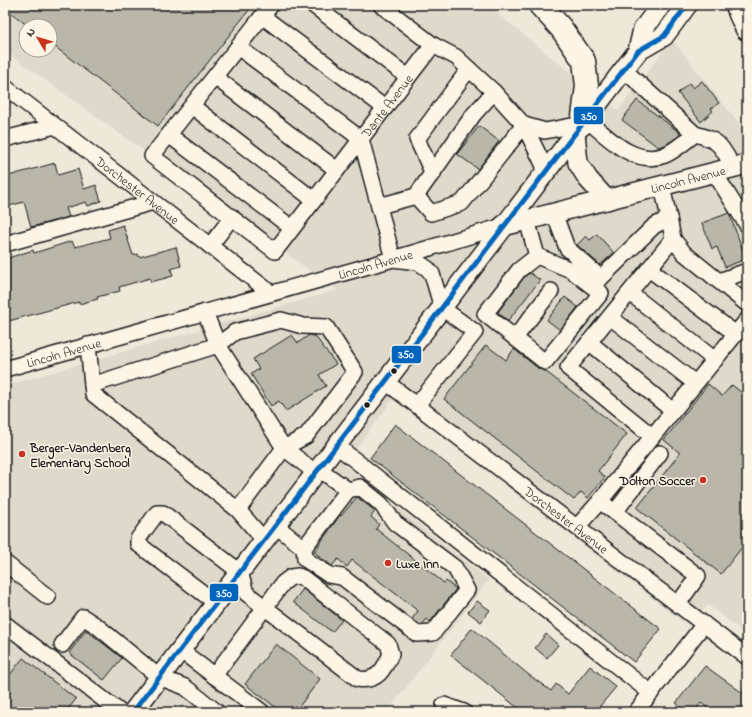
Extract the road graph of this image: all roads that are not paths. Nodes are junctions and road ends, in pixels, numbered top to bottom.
1 (313, 5) edge
2 (381, 5) edge
3 (540, 5) edge
4 (661, 5) edge
5 (688, 5) edge
6 (737, 5) edge
7 (267, 11) edge
8 (747, 29) edge
9 (433, 45) junction
10 (238, 47) junction
11 (638, 51) junction
12 (469, 70) junction
13 (624, 70) junction
14 (215, 77) junction
15 (408, 77) junction
16 (5, 87) edge
17 (494, 92) junction
18 (192, 106) junction
19 (385, 108) junction
20 (524, 125) junction
21 (55, 126) junction
22 (581, 126) junction
23 (695, 134) junction
24 (169, 135) junction
25 (361, 138) junction
26 (5, 139) edge
27 (740, 165) edge
28 (337, 170) junction
29 (546, 170) junction
30 (714, 172) junction
31 (432, 174) junction
32 (662, 186) junction
33 (416, 196) junction
34 (314, 200) junction
35 (607, 200) junction
36 (153, 202) junction
37 (379, 206) junction
38 (554, 213) junction
39 (232, 218) junction
40 (669, 218) junction
41 (527, 220) junction
42 (747, 225) edge
43 (503, 226) junction
44 (292, 228) junction
45 (673, 239) junction
46 (5, 244) edge
47 (210, 246) junction
48 (537, 256) junction
49 (393, 259) junction
50 (649, 269) junction
51 (747, 271) edge
52 (719, 281) junction
53 (551, 291) dead end
54 (271, 293) junction
55 (630, 293) junction
56 (747, 304) edge
57 (442, 308) junction
58 (205, 312) junction
59 (610, 317) junction
60 (747, 320) edge
61 (736, 334) junction
62 (515, 338) junction
63 (589, 342) junction
64 (88, 345) junction
65 (218, 345) junction
66 (715, 360) junction
67 (5, 369) edge
68 (386, 382) junction
69 (696, 383) junction
70 (92, 385) junction
71 (417, 405) junction
72 (673, 411) junction
73 (652, 436) junction
74 (337, 446) junction
75 (284, 448) junction
76 (660, 453) dead end
77 (318, 471) junction
78 (348, 490) junction
79 (600, 501) junction
80 (238, 510) junction
81 (615, 512) junction
82 (276, 526) junction
83 (577, 527) junction
84 (264, 540) junction
85 (305, 553) junction
86 (5, 563) edge
87 (240, 572) junction
88 (48, 597) dead end
89 (216, 603) junction
90 (678, 604) junction
91 (266, 607) junction
92 (5, 624) edge
93 (704, 624) junction
94 (62, 645) dead end
95 (180, 650) junction
96 (747, 657) edge
97 (214, 676) junction
98 (159, 678) junction
99 (651, 693) junction
100 (444, 705) dead end
101 (120, 712) edge
102 (133, 712) edge
103 (217, 712) edge
104 (262, 712) edge
105 (464, 712) edge
106 (636, 712) edge

1 - 15 street
2 - 9 street
3 - 22 highway
4 - 11 main road
5 - 11 main road
6 - 8 highway
7 - 10 street
7 - 19 street
9 - 12 street
9 - 15 street, Dante Avenue
10 - 14 street
10 - 25 street
11 - 13 main road
12 - 17 street
12 - 31 street
13 - 22 main road
13 - 23 street
14 - 18 street
14 - 28 street
15 - 19 street, Dante Avenue
16 - 21 street, Dorchester Avenue
17 - 20 street
17 - 31 street
18 - 24 street
18 - 34 street
19 - 25 street, Dante Avenue
20 - 22 street
20 - 29 street
20 - 33 street
21 - 26 street
21 - 36 street, Dorchester Avenue
22 - 23 street
22 - 29 main road
22 - 35 main road
23 - 27 street
24 - 39 street
24 - 44 street
25 - 28 street
25 - 37 street, Dante Avenue
27 - 30 main road, Lincoln Avenue
28 - 34 street
29 - 43 main road
30 - 32 main road, Lincoln Avenue
30 - 42 street
31 - 33 street
32 - 35 main road, Lincoln Avenue
32 - 40 street
33 - 37 street
34 - 44 street
35 - 38 main road, Lincoln Avenue
36 - 46 street
36 - 47 street, Dorchester Avenue
37 - 49 street, Dante Avenue
38 - 40 street
38 - 41 main road, Lincoln Avenue
39 - 44 street
39 - 47 street
40 - 45 street
41 - 43 main road, Lincoln Avenue
41 - 48 street
43 - 49 street, Lincoln Avenue
43 - 57 main road
45 - 50 street
45 - 52 street
47 - 54 street, Dorchester Avenue
48 - 62 street
48 - 62 street
49 - 54 street, Lincoln Avenue
49 - 57 street
50 - 55 street
50 - 61 street
51 - 52 street
52 - 56 street
53 - 62 street
54 - 58 street, Lincoln Avenue
55 - 59 street
55 - 66 street
57 - 68 main road
57 - 71 street
58 - 64 street, Lincoln Avenue
58 - 65 street
59 - 63 street
59 - 69 street
60 - 61 street
61 - 66 street
63 - 72 street
63 - 73 street
64 - 67 street, Lincoln Avenue
64 - 70 street
65 - 70 street
65 - 75 street
65 - 75 street
66 - 69 street
68 - 71 street, Dorchester Avenue
68 - 74 main road
69 - 72 street
70 - 80 street
71 - 83 street, Dorchester Avenue
72 - 73 street
73 - 79 street
74 - 77 main road
74 - 99 street
75 - 77 street
75 - 80 street
76 - 81 street
77 - 78 street
77 - 82 main road
78 - 85 street
78 - 85 street
79 - 81 street
79 - 83 street
80 - 84 street
81 - 90 street
82 - 84 main road
82 - 85 street
83 - 90 street, Dorchester Avenue
84 - 87 main road
86 - 88 street
87 - 89 main road
87 - 89 street
87 - 91 street
89 - 95 main road
90 - 93 street, Dorchester Avenue
91 - 91 street
91 - 97 street
92 - 101 street
93 - 96 street, Dorchester Avenue
93 - 99 street
94 - 98 street
95 - 97 street
95 - 98 main road
97 - 104 street
98 - 102 main road
98 - 103 street
99 - 106 street
100 - 105 street

